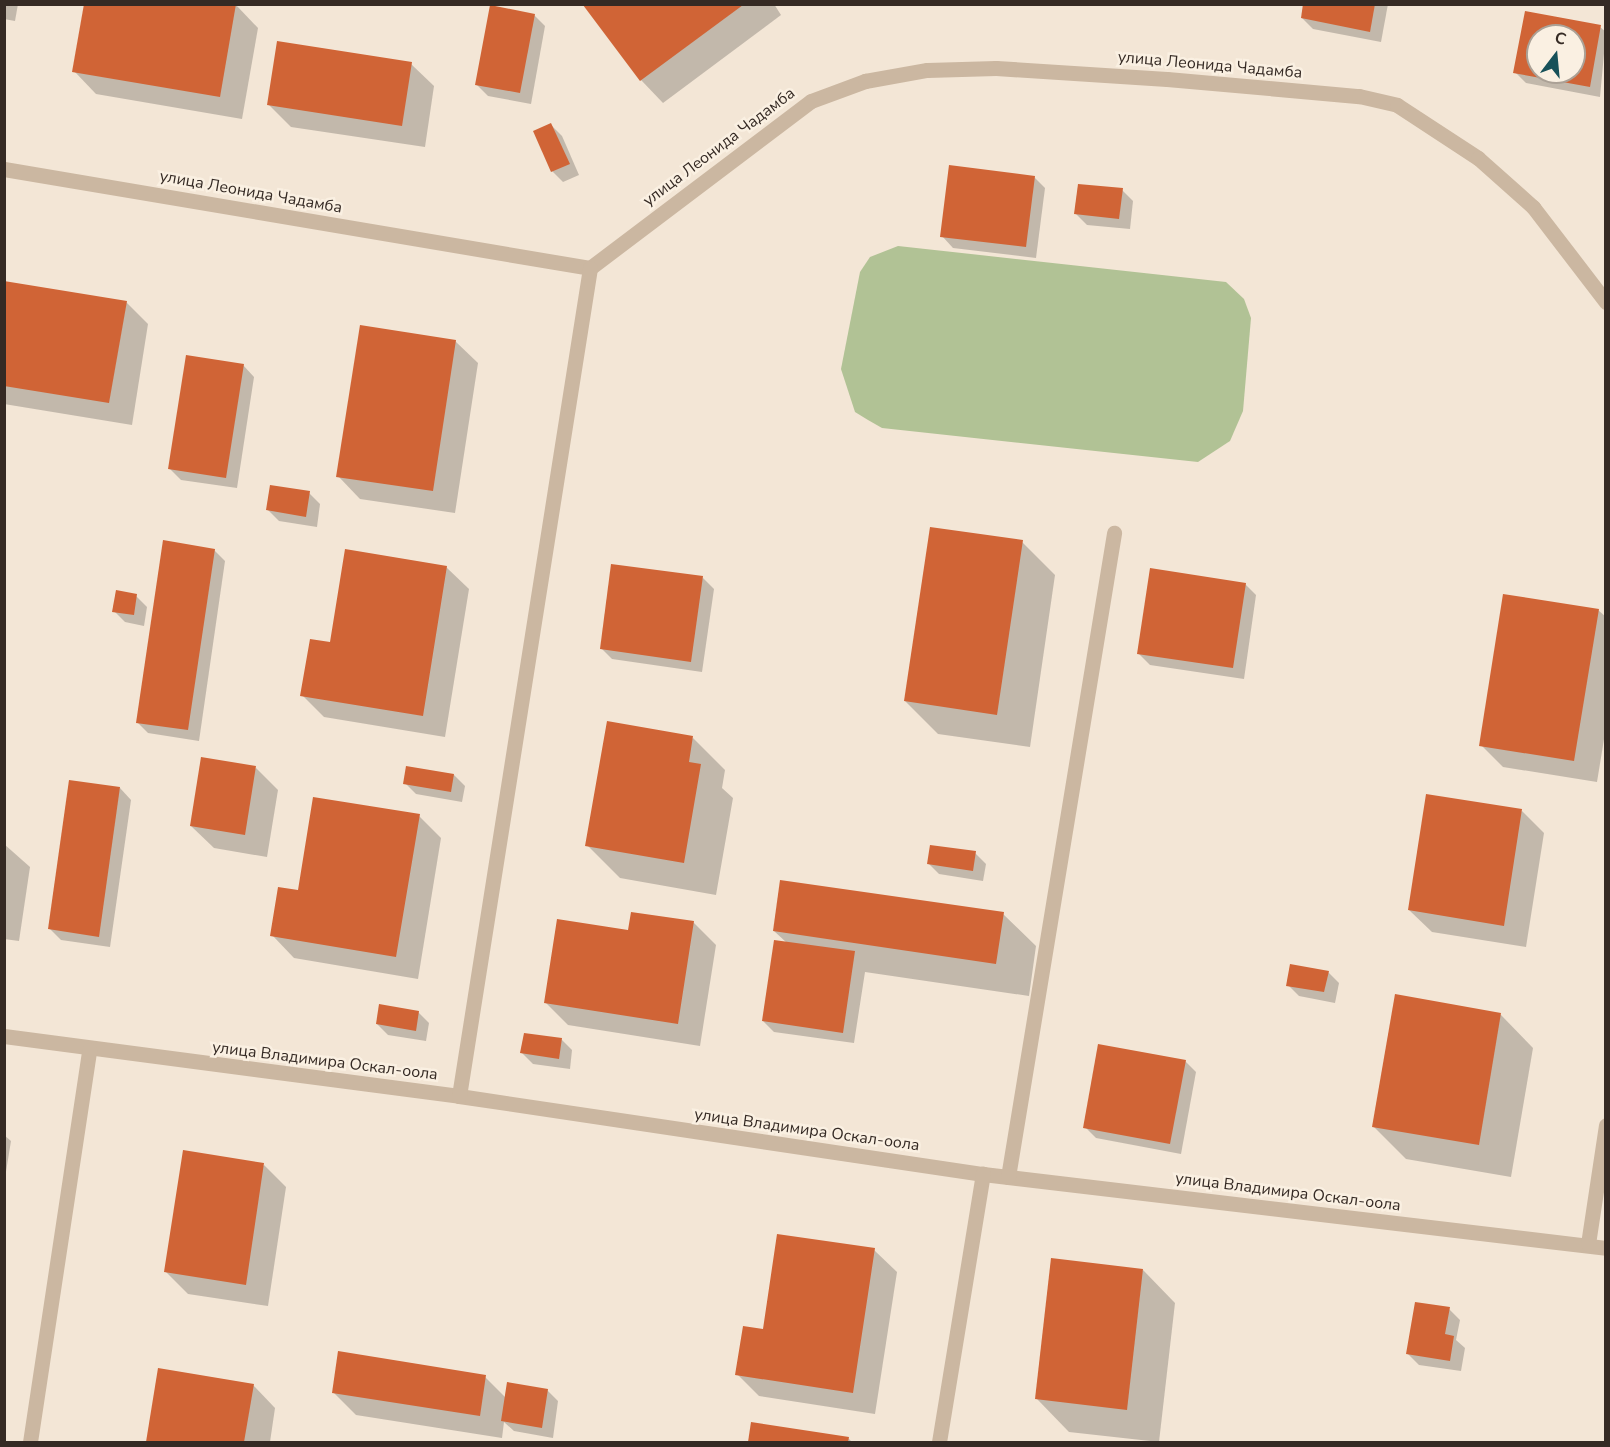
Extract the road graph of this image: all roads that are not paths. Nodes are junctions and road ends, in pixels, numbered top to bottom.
1 (4, 169) edge
2 (590, 268) junction
3 (1605, 302) edge
4 (1114, 533) dead end
5 (4, 1036) edge
6 (89, 1050) junction
7 (459, 1096) junction
8 (1605, 1125) edge
9 (983, 1174) junction
10 (1008, 1177) junction
11 (1588, 1244) junction
12 (1605, 1248) edge
13 (30, 1443) edge
14 (939, 1443) edge

1 - 2 street, улица Леонида Чадамба
2 - 3 street, улица Леонида Чадамба
2 - 7 street
4 - 10 street
5 - 6 street, улица Владимира Оскал-оола
6 - 7 street, улица Владимира Оскал-оола
6 - 13 street
7 - 9 street, улица Владимира Оскал-оола
8 - 11 street
9 - 10 street, улица Владимира Оскал-оола
9 - 14 street
10 - 11 street, улица Владимира Оскал-оола
11 - 12 street, улица Владимира Оскал-оола

